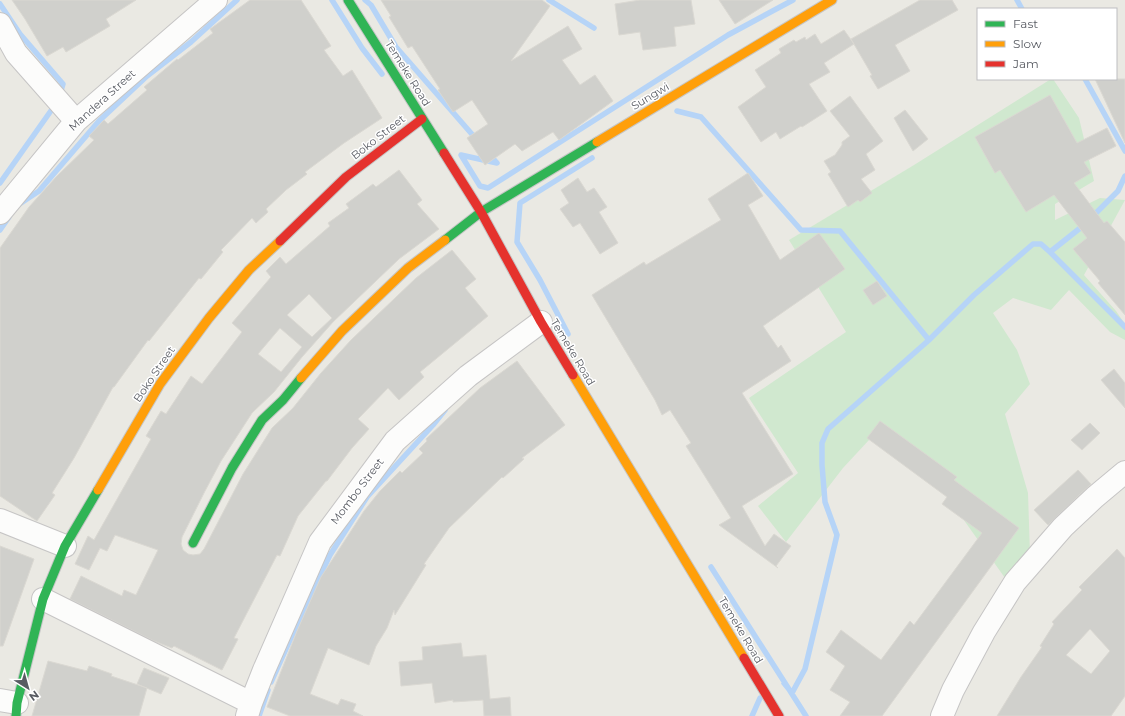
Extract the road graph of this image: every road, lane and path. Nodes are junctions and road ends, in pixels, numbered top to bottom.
1 (216, 0) edge
2 (348, 0) edge
3 (832, 0) edge
4 (0, 24) edge
5 (8, 56) edge
6 (422, 119) junction
7 (76, 121) junction
8 (481, 212) junction
9 (0, 213) edge
10 (541, 322) junction
11 (1125, 472) edge
12 (0, 520) edge
13 (194, 543) dead end
14 (65, 546) junction
15 (43, 599) junction
16 (11, 706) edge
17 (249, 710) edge
18 (779, 716) edge
19 (942, 716) edge

1 - 7 street, Mandera Street
2 - 6 street, Temeke Road
3 - 8 street, Sungwi
4 - 5 street
5 - 7 street
6 - 8 street, Temeke Road
6 - 14 street, Boko Street
7 - 9 street, Mandera Street
8 - 10 street, Temeke Road
8 - 13 street, Sungwi
10 - 17 street, Mombo Street
10 - 18 street, Temeke Road
11 - 19 street
12 - 14 street
14 - 15 street, Boko Street
15 - 16 street, Boko Street
15 - 17 street

